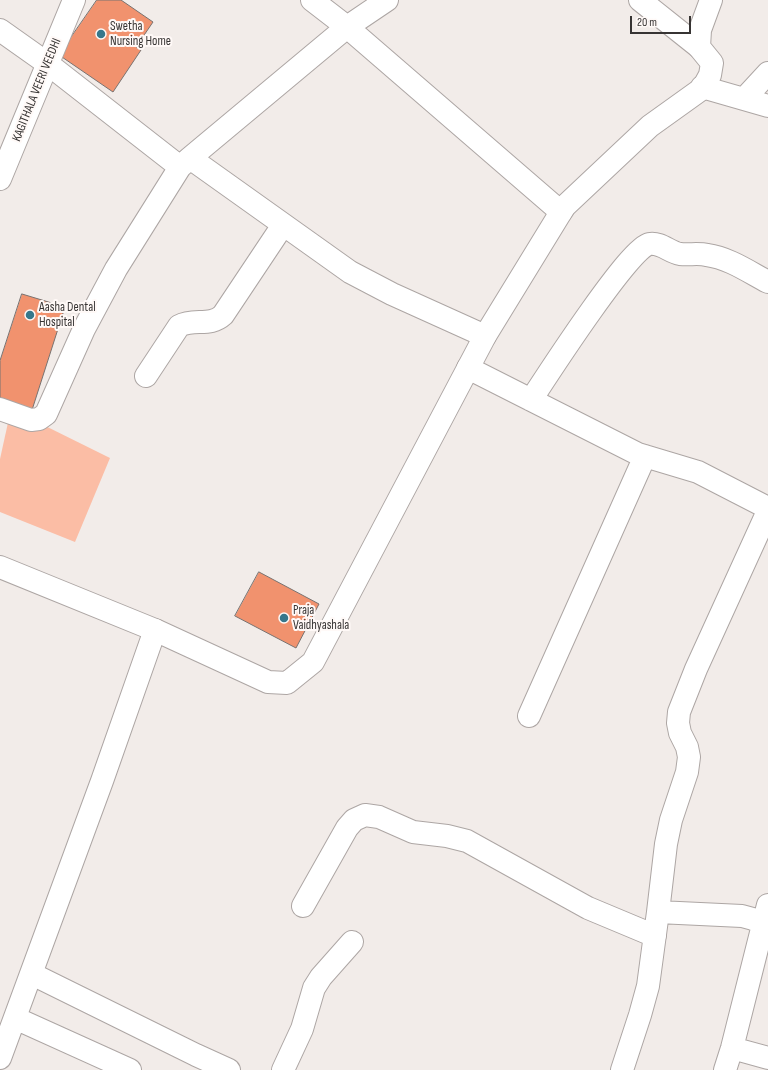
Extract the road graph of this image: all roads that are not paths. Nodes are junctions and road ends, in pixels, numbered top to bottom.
1 (74, 0) edge
2 (312, 0) edge
3 (387, 0) edge
4 (640, 0) edge
5 (711, 0) edge
6 (347, 27) junction
7 (0, 30) edge
8 (699, 47) junction
9 (48, 64) junction
10 (768, 73) edge
11 (702, 87) junction
12 (744, 98) junction
13 (768, 106) edge
14 (185, 162) junction
15 (0, 179) edge
16 (561, 212) junction
17 (283, 225) junction
18 (768, 282) edge
19 (485, 336) junction
20 (468, 368) junction
21 (146, 376) dead end
22 (531, 400) junction
23 (0, 409) edge
24 (645, 456) junction
25 (768, 508) edge
26 (768, 511) edge
27 (0, 567) edge
28 (155, 630) junction
29 (529, 716) dead end
30 (303, 906) dead end
31 (658, 912) junction
32 (767, 918) edge
33 (655, 936) junction
34 (352, 942) dead end
35 (32, 974) junction
36 (15, 1018) junction
37 (732, 1048) junction
38 (0, 1058) edge
39 (768, 1058) edge
40 (96, 1063) edge
41 (130, 1070) edge
42 (229, 1070) edge
43 (283, 1070) edge
44 (622, 1070) edge
45 (725, 1070) edge

1 - 9 street, KAGITHALA VEERI VEEDHI
2 - 6 street
3 - 6 street
4 - 8 street
5 - 8 street
6 - 14 street
6 - 16 street
7 - 9 street
8 - 11 street
9 - 14 street
9 - 15 street, KAGITHALA VEERI VEEDHI
10 - 12 street
11 - 12 street
11 - 16 street
12 - 13 street
14 - 17 street
14 - 23 street
16 - 19 street
17 - 19 street
17 - 21 street
18 - 22 street
19 - 20 street
20 - 22 street
20 - 28 street
22 - 24 street
24 - 25 street
24 - 29 street
26 - 31 street
27 - 28 street
28 - 35 street
30 - 33 street
31 - 32 street
31 - 33 street
32 - 37 street
33 - 44 street
34 - 43 street
35 - 36 street
35 - 42 street
36 - 38 street
36 - 40 street
37 - 39 street
37 - 45 street
40 - 41 street

